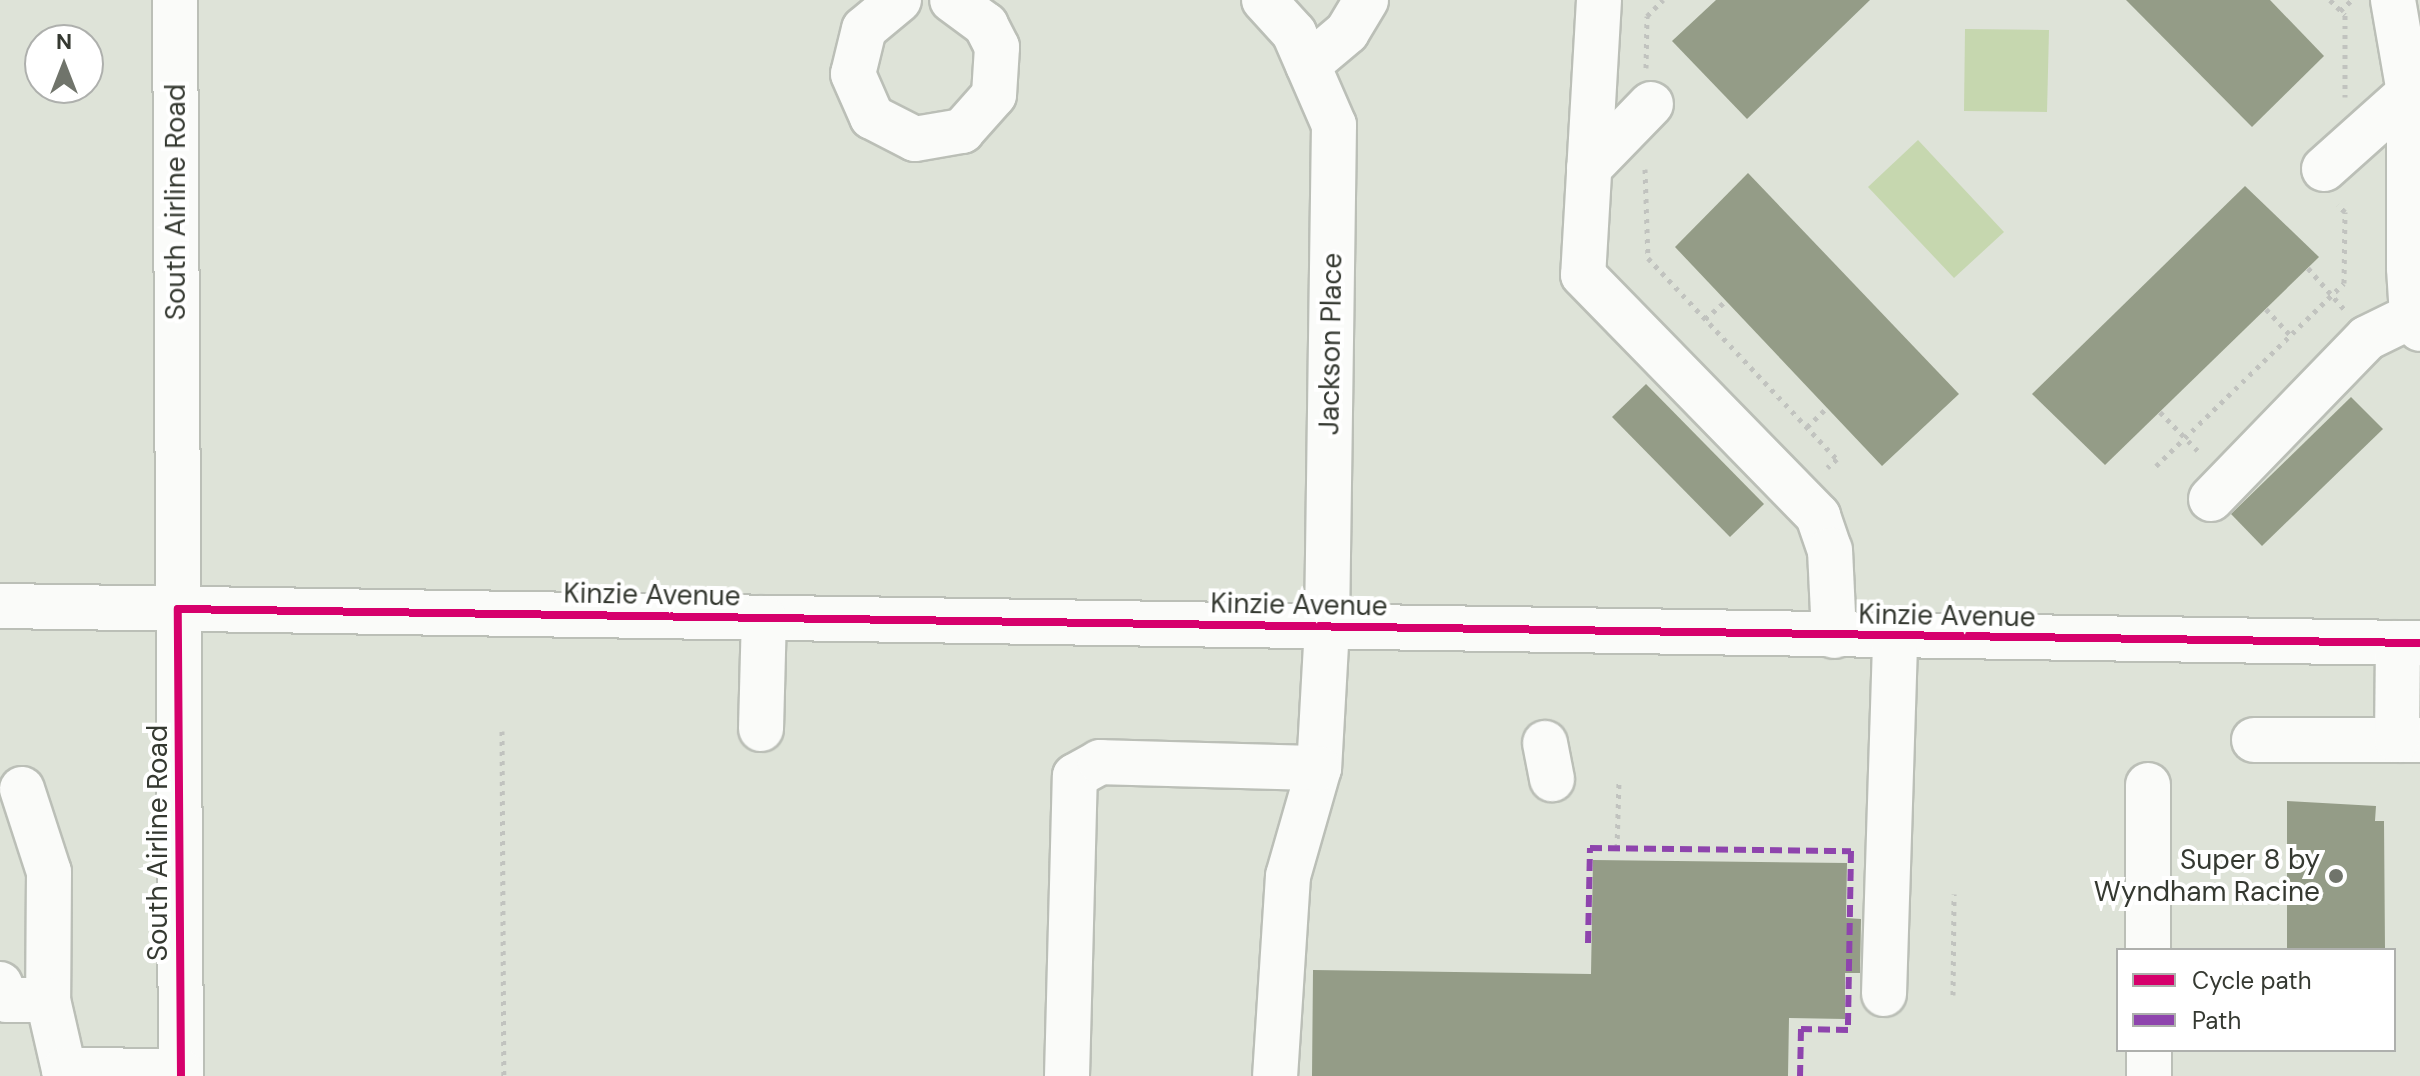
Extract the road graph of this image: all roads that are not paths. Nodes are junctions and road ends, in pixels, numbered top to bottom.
1 (175, 0) edge
2 (899, 0) edge
3 (952, 0) edge
4 (1264, 0) edge
5 (1366, 0) edge
6 (1599, 0) edge
7 (2393, 0) edge
8 (1308, 65) junction
9 (2409, 93) junction
10 (1654, 94) road end
11 (1589, 168) junction
12 (2330, 186) road end
13 (2416, 323) edge
14 (2211, 499) dead end
15 (0, 606) edge
16 (178, 609) junction
17 (764, 618) junction
18 (1327, 627) junction
19 (1834, 636) junction
20 (1895, 637) junction
21 (2409, 643) edge
22 (761, 729) dead end
23 (2254, 740) dead end
24 (2408, 740) edge
25 (1319, 768) junction
26 (2148, 785) dead end
27 (0, 820) edge
28 (2148, 948) edge
29 (0, 984) edge
30 (1884, 994) dead end
31 (48, 1000) junction
32 (2149, 1052) edge
33 (181, 1074) edge
34 (1067, 1076) edge
35 (1275, 1076) edge
36 (2149, 1076) edge

1 - 16 street, South Airline Road
2 - 3 street
4 - 8 street, Jackson Place
5 - 8 street
6 - 11 street
7 - 9 street
8 - 18 street, Jackson Place
9 - 12 street
9 - 13 street
10 - 11 street
11 - 19 street
13 - 14 street
15 - 16 street, Kinzie Avenue
16 - 17 street, Kinzie Avenue
16 - 33 street, South Airline Road
17 - 18 street, Kinzie Avenue
17 - 22 street
18 - 19 street, Kinzie Avenue
18 - 25 street, Jackson Place
19 - 20 street, Kinzie Avenue
20 - 21 street, Kinzie Avenue
20 - 30 street
21 - 24 street
23 - 24 street
25 - 34 street
25 - 35 street, Jackson Place
26 - 28 street
27 - 31 street
29 - 31 street
31 - 33 street
32 - 36 street

